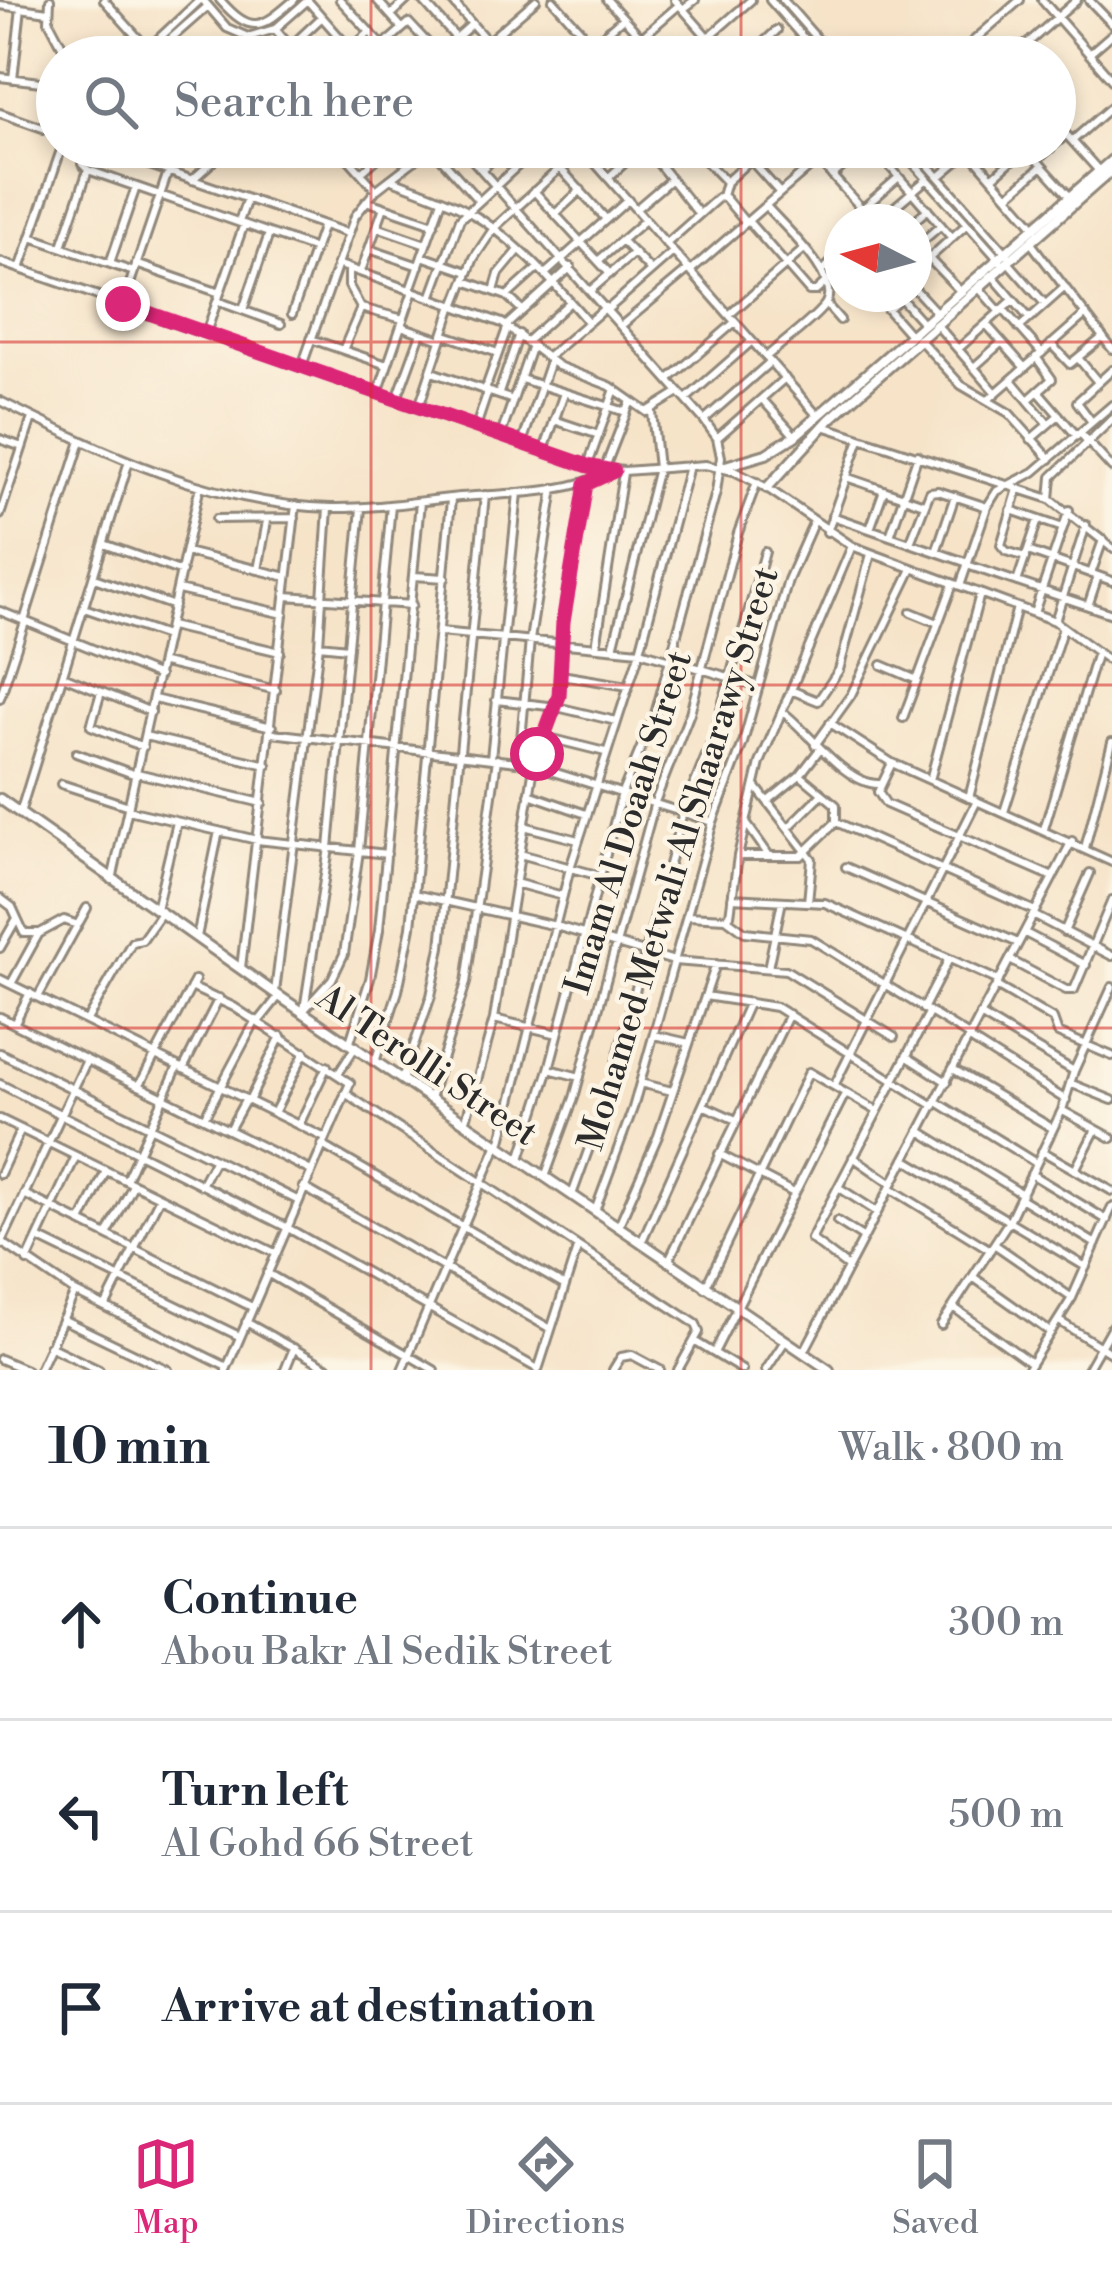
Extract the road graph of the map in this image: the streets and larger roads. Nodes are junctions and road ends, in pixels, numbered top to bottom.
1 (50, 0) edge
2 (104, 0) edge
3 (220, 0) edge
4 (294, 0) edge
5 (308, 0) edge
6 (341, 0) edge
7 (377, 0) edge
8 (407, 0) edge
9 (422, 0) edge
10 (451, 0) edge
11 (536, 0) edge
12 (553, 0) edge
13 (607, 0) edge
14 (695, 0) edge
15 (751, 0) edge
16 (770, 0) edge
17 (783, 0) edge
18 (1020, 0) edge
19 (1042, 0) edge
20 (1077, 0) edge
21 (1089, 0) edge
22 (1103, 0) edge
23 (204, 2) edge
24 (0, 5) edge
25 (679, 5) edge
26 (21, 8) junction
27 (1097, 8) junction
28 (49, 12) junction
29 (391, 15) junction
30 (322, 17) junction
31 (1057, 17) junction
32 (623, 18) junction
33 (472, 23) junction
34 (1112, 24) edge
35 (403, 28) junction
36 (274, 29) junction
37 (777, 30) dead end
38 (370, 32) junction
39 (1112, 34) edge
40 (56, 36) edge
41 (136, 36) edge
42 (167, 36) edge
43 (246, 36) edge
44 (251, 36) edge
45 (280, 36) edge
46 (302, 36) edge
47 (338, 36) edge
48 (366, 36) edge
49 (376, 36) edge
50 (394, 36) edge
51 (420, 36) edge
52 (454, 36) edge
53 (458, 36) edge
54 (483, 36) edge
55 (495, 36) edge
56 (586, 36) edge
57 (602, 36) edge
58 (639, 36) edge
59 (643, 36) edge
60 (706, 36) edge
61 (710, 36) edge
62 (771, 36) edge
63 (802, 36) edge
64 (815, 36) edge
65 (979, 36) edge
66 (1036, 36) edge
67 (1073, 36) edge
68 (1076, 39) edge
69 (1089, 54) junction
70 (0, 77) edge
71 (13, 79) junction
72 (1112, 80) edge
73 (36, 83) edge
74 (1112, 106) edge
75 (0, 113) edge
76 (36, 125) edge
77 (1076, 133) edge
78 (1076, 146) edge
79 (1112, 160) edge
80 (55, 168) edge
81 (157, 168) edge
82 (205, 168) edge
83 (357, 168) edge
84 (367, 168) edge
85 (404, 168) edge
86 (450, 168) edge
87 (484, 168) edge
88 (516, 168) edge
89 (561, 168) edge
90 (563, 168) edge
91 (599, 168) edge
92 (620, 168) edge
93 (662, 168) edge
94 (712, 168) edge
95 (741, 168) edge
96 (757, 168) edge
97 (809, 168) edge
98 (825, 168) edge
99 (842, 168) edge
100 (891, 168) edge
101 (917, 168) edge
102 (931, 168) edge
103 (949, 168) edge
104 (985, 168) edge
105 (1003, 168) edge
106 (1035, 168) edge
107 (1045, 168) edge
108 (88, 170) joint
109 (482, 170) joint
110 (1112, 170) edge
111 (1099, 171) junction
112 (168, 172) junction
113 (362, 173) junction
114 (832, 176) junction
115 (899, 176) junction
116 (939, 177) junction
117 (608, 178) junction
118 (992, 178) junction
119 (390, 179) junction
120 (671, 179) junction
121 (927, 179) junction
122 (192, 180) junction
123 (725, 182) junction
124 (496, 184) junction
125 (136, 187) junction
126 (376, 190) junction
127 (580, 190) junction
128 (534, 191) junction
129 (912, 192) junction
130 (780, 193) junction
131 (160, 195) junction
132 (722, 196) junction
133 (1008, 196) junction
134 (1070, 196) junction
135 (247, 199) junction
136 (442, 200) junction
137 (478, 200) junction
138 (628, 200) junction
139 (366, 201) junction
140 (857, 204) edge
141 (868, 204) edge
142 (898, 204) edge
143 (923, 204) edge
144 (766, 206) junction
145 (384, 207) junction
146 (516, 207) junction
147 (636, 209) junction
148 (466, 211) junction
149 (555, 214) junction
150 (699, 214) junction
151 (932, 214) edge
152 (607, 220) junction
153 (645, 220) junction
154 (747, 222) junction
155 (241, 223) junction
156 (434, 224) junction
157 (941, 224) junction
158 (967, 224) junction
159 (323, 225) junction
160 (377, 227) junction
161 (1035, 227) junction
162 (494, 228) junction
163 (932, 232) edge
164 (269, 233) junction
165 (347, 233) junction
166 (31, 237) junction
167 (952, 238) junction
168 (1028, 239) junction
169 (622, 241) junction
170 (581, 242) junction
171 (427, 244) junction
172 (666, 244) junction
173 (62, 247) junction
174 (315, 249) junction
175 (369, 249) junction
176 (519, 250) junction
177 (803, 250) junction
178 (673, 252) junction
179 (634, 254) junction
180 (422, 256) junction
181 (932, 256) edge
182 (563, 258) junction
183 (1005, 259) junction
184 (598, 261) junction
185 (0, 262) edge
186 (932, 262) edge
187 (442, 263) junction
188 (110, 264) junction
189 (337, 265) junction
190 (786, 265) junction
191 (419, 266) junction
192 (571, 267) junction
193 (135, 268) junction
194 (20, 269) junction
195 (350, 269) junction
196 (690, 270) junction
197 (541, 271) junction
198 (822, 271) joint
199 (360, 272) junction
200 (651, 272) junction
201 (610, 274) junction
202 (824, 274) edge
203 (992, 275) junction
204 (467, 276) junction
205 (553, 282) junction
206 (824, 284) edge
207 (978, 287) junction
208 (1065, 287) junction
209 (591, 290) junction
210 (412, 291) junction
211 (494, 291) junction
212 (960, 291) junction
213 (507, 296) junction
214 (219, 297) junction
215 (431, 298) junction
216 (1013, 300) junction
217 (570, 302) junction
218 (824, 303) edge
219 (123, 304) junction
220 (1045, 305) junction
221 (454, 306) junction
222 (361, 308) junction
223 (607, 308) junction
224 (932, 308) edge
225 (243, 310) junction
226 (522, 310) junction
227 (1002, 310) junction
228 (835, 312) edge
229 (891, 312) edge
230 (914, 312) edge
231 (936, 312) junction
232 (292, 314) dead end
233 (1086, 314) junction
234 (732, 318) junction
235 (1030, 319) junction
236 (840, 320) dead end
237 (588, 322) junction
238 (402, 323) junction
239 (923, 323) junction
240 (281, 324) dead end
241 (936, 324) junction
242 (986, 324) junction
243 (622, 325) junction
244 (507, 326) junction
245 (1019, 328) junction
246 (206, 333) junction
247 (421, 333) junction
248 (519, 334) junction
249 (442, 337) junction
250 (914, 337) junction
251 (1103, 337) junction
252 (311, 339) junction
253 (752, 341) junction
254 (1002, 342) junction
255 (530, 343) junction
256 (1051, 344) junction
257 (958, 349) junction
258 (1112, 349) edge
259 (343, 350) junction
260 (498, 353) junction
261 (1039, 355) junction
262 (549, 358) junction
263 (1078, 358) junction
264 (768, 359) junction
265 (388, 365) junction
266 (302, 366) junction
267 (974, 367) junction
268 (1024, 368) junction
269 (1112, 370) edge
270 (430, 372) junction
271 (785, 378) junction
272 (520, 379) junction
273 (669, 380) junction
274 (1011, 380) junction
275 (1099, 382) junction
276 (542, 386) junction
277 (615, 389) junction
278 (487, 391) junction
279 (1038, 392) junction
280 (378, 393) junction
281 (564, 393) junction
282 (499, 395) junction
283 (682, 395) junction
284 (993, 396) junction
285 (397, 399) junction
286 (762, 399) junction
287 (0, 400) edge
288 (513, 400) junction
289 (1028, 400) junction
290 (631, 401) junction
291 (1112, 405) edge
292 (609, 406) junction
293 (418, 407) junction
294 (626, 412) junction
295 (652, 412) junction
296 (1059, 415) junction
297 (816, 416) junction
298 (32, 418) junction
299 (1112, 419) edge
300 (554, 420) junction
301 (704, 420) junction
302 (1092, 422) junction
303 (1048, 424) junction
304 (824, 425) junction
305 (1105, 426) junction
306 (476, 427) junction
307 (1079, 434) junction
308 (598, 435) junction
309 (1112, 435) edge
310 (501, 436) junction
311 (795, 436) junction
312 (860, 437) junction
313 (717, 438) junction
314 (0, 439) edge
315 (1031, 439) junction
316 (81, 440) junction
317 (522, 442) junction
318 (1088, 442) junction
319 (22, 448) junction
320 (544, 450) junction
321 (918, 454) junction
322 (1050, 459) junction
323 (129, 461) junction
324 (588, 466) junction
325 (688, 466) junction
326 (722, 467) junction
327 (658, 468) junction
328 (1112, 468) edge
329 (614, 471) junction
330 (846, 477) junction
331 (757, 482) junction
332 (586, 484) junction
333 (1005, 485) junction
334 (200, 486) junction
335 (554, 488) junction
336 (767, 488) junction
337 (1018, 489) junction
338 (884, 490) junction
339 (518, 492) junction
340 (484, 496) junction
341 (955, 496) junction
342 (3, 497) edge
343 (904, 497) junction
344 (451, 498) junction
345 (1050, 499) junction
346 (420, 502) junction
347 (924, 504) junction
348 (296, 505) junction
349 (391, 505) junction
350 (328, 508) junction
351 (361, 508) junction
352 (987, 508) junction
353 (1011, 510) junction
354 (1069, 510) junction
355 (0, 515) edge
356 (832, 516) junction
357 (295, 518) junction
358 (216, 519) dead end
359 (267, 520) junction
360 (1038, 520) junction
361 (814, 521) junction
362 (1086, 525) junction
363 (1063, 528) junction
364 (870, 529) junction
365 (827, 532) junction
366 (890, 536) junction
367 (1102, 540) junction
368 (910, 543) junction
369 (104, 544) junction
370 (852, 546) junction
371 (1112, 548) edge
372 (186, 552) junction
373 (765, 552) dead end
374 (936, 552) junction
375 (871, 554) junction
376 (1026, 554) junction
377 (1052, 560) junction
378 (968, 564) junction
379 (1072, 567) junction
380 (911, 569) junction
381 (258, 570) junction
382 (182, 572) junction
383 (1094, 575) junction
384 (415, 576) junction
385 (288, 577) junction
386 (94, 578) junction
387 (445, 578) junction
388 (1112, 581) edge
389 (1017, 582) junction
390 (956, 585) junction
391 (178, 590) junction
392 (1042, 590) junction
393 (980, 594) junction
394 (286, 596) junction
395 (1063, 597) junction
396 (322, 598) junction
397 (352, 601) junction
398 (382, 603) junction
399 (174, 605) junction
400 (412, 605) junction
401 (1088, 606) junction
402 (1017, 607) junction
403 (84, 608) junction
404 (0, 611) edge
405 (911, 612) dead end
406 (1034, 613) junction
407 (284, 614) junction
408 (1112, 614) edge
409 (24, 621) junction
410 (1055, 621) junction
411 (938, 623) junction
412 (170, 626) junction
413 (1064, 627) junction
414 (440, 632) junction
415 (472, 635) junction
416 (168, 637) junction
417 (503, 638) junction
418 (530, 640) junction
419 (74, 641) junction
420 (561, 644) junction
421 (320, 645) junction
422 (596, 647) junction
423 (348, 648) junction
424 (614, 649) junction
425 (640, 651) junction
426 (280, 652) junction
427 (1097, 652) junction
428 (670, 659) junction
429 (162, 663) junction
430 (1112, 663) edge
431 (882, 664) dead end
432 (703, 669) junction
433 (561, 675) junction
434 (63, 676) junction
435 (159, 676) junction
436 (731, 677) junction
437 (917, 680) junction
438 (628, 686) junction
439 (759, 686) junction
440 (276, 690) junction
441 (100, 691) junction
442 (793, 691) junction
443 (0, 698) edge
444 (154, 699) junction
445 (496, 700) junction
446 (527, 704) junction
447 (557, 707) junction
448 (151, 712) junction
449 (784, 713) junction
450 (903, 718) dead end
451 (616, 721) junction
452 (830, 723) junction
453 (272, 730) junction
454 (146, 736) junction
455 (308, 736) junction
456 (544, 737) junction
457 (340, 740) junction
458 (370, 742) junction
459 (1112, 742) edge
460 (398, 746) junction
461 (143, 747) junction
462 (818, 747) junction
463 (429, 750) junction
464 (605, 752) junction
465 (76, 753) dead end
466 (461, 754) junction
467 (494, 758) junction
468 (519, 762) junction
469 (892, 763) junction
470 (267, 765) junction
471 (534, 765) junction
472 (136, 774) junction
473 (800, 775) junction
474 (930, 780) junction
475 (61, 784) dead end
476 (879, 784) junction
477 (594, 785) junction
478 (755, 785) junction
479 (622, 793) junction
480 (529, 794) junction
481 (822, 794) junction
482 (0, 799) edge
483 (973, 799) junction
484 (768, 801) junction
485 (655, 802) junction
486 (262, 803) junction
487 (129, 808) junction
488 (683, 812) junction
489 (1004, 812) junction
490 (20, 813) junction
491 (586, 814) junction
492 (177, 822) junction
493 (836, 822) junction
494 (712, 823) junction
495 (746, 823) junction
496 (524, 826) junction
497 (789, 827) junction
498 (1044, 829) junction
499 (219, 831) junction
500 (959, 836) junction
501 (257, 840) junction
502 (578, 840) junction
503 (1072, 841) junction
504 (294, 844) junction
505 (329, 848) junction
506 (1085, 848) junction
507 (359, 851) junction
508 (808, 852) junction
509 (387, 854) junction
510 (520, 854) junction
511 (738, 856) junction
512 (769, 856) junction
513 (1112, 862) edge
514 (846, 867) dead end
515 (571, 868) junction
516 (943, 869) junction
517 (1090, 873) dead end
518 (600, 876) junction
519 (1053, 877) junction
520 (112, 880) junction
521 (515, 883) junction
522 (414, 894) junction
523 (563, 896) junction
524 (0, 898) edge
525 (732, 898) junction
526 (1112, 900) edge
527 (446, 901) junction
528 (782, 901) junction
529 (808, 902) junction
530 (925, 903) junction
531 (87, 908) dead end
532 (477, 908) junction
533 (158, 911) junction
534 (1034, 913) junction
535 (511, 916) junction
536 (687, 916) junction
537 (726, 918) junction
538 (17, 919) junction
539 (77, 925) junction
540 (556, 926) junction
541 (1064, 932) junction
542 (40, 933) junction
543 (1024, 933) junction
544 (584, 934) junction
545 (776, 934) junction
546 (197, 937) junction
547 (907, 940) junction
548 (1018, 943) junction
549 (616, 944) junction
550 (0, 948) edge
551 (1094, 948) junction
552 (644, 953) junction
553 (1112, 956) edge
554 (949, 958) junction
555 (1010, 960) junction
556 (674, 961) junction
557 (716, 964) junction
558 (1086, 965) junction
559 (241, 968) junction
560 (768, 968) junction
561 (0, 979) edge
562 (998, 983) junction
563 (11, 984) junction
564 (884, 985) junction
565 (1112, 990) edge
566 (277, 994) junction
567 (34, 995) junction
568 (705, 996) junction
569 (219, 998) junction
570 (748, 1002) junction
571 (304, 1010) junction
572 (926, 1011) junction
573 (1100, 1013) junction
574 (789, 1015) junction
575 (980, 1015) junction
576 (0, 1017) edge
577 (1112, 1018) edge
578 (494, 1019) junction
579 (867, 1019) junction
580 (87, 1021) junction
581 (257, 1021) junction
582 (14, 1024) junction
583 (529, 1027) junction
584 (558, 1034) junction
585 (653, 1035) junction
586 (280, 1036) junction
587 (894, 1036) dead end
588 (968, 1037) junction
589 (689, 1042) junction
590 (353, 1044) junction
591 (1086, 1045) junction
592 (305, 1052) junction
593 (0, 1053) edge
594 (850, 1054) junction
595 (155, 1055) junction
596 (905, 1056) junction
597 (1112, 1056) edge
598 (376, 1059) junction
599 (87, 1060) junction
600 (327, 1066) junction
601 (181, 1067) junction
602 (549, 1069) junction
603 (953, 1069) junction
604 (1074, 1071) junction
605 (338, 1074) junction
606 (403, 1077) junction
607 (580, 1077) junction
608 (894, 1078) junction
609 (947, 1082) junction
610 (640, 1083) junction
611 (0, 1084) edge
612 (1072, 1084) junction
613 (139, 1086) junction
614 (834, 1086) junction
615 (221, 1087) junction
616 (73, 1089) junction
617 (673, 1092) junction
618 (845, 1092) junction
619 (345, 1093) junction
620 (431, 1095) junction
621 (164, 1098) junction
622 (248, 1100) junction
623 (1066, 1100) junction
624 (1112, 1100) edge
625 (935, 1103) junction
626 (705, 1106) junction
627 (1062, 1110) junction
628 (877, 1111) junction
629 (274, 1113) junction
630 (61, 1115) junction
631 (204, 1118) junction
632 (0, 1119) edge
633 (466, 1120) junction
634 (736, 1120) junction
635 (298, 1125) junction
636 (150, 1127) junction
637 (1052, 1128) junction
638 (21, 1129) junction
639 (230, 1130) junction
640 (1096, 1130) junction
641 (920, 1131) junction
642 (1112, 1138) edge
643 (323, 1142) junction
644 (48, 1143) junction
645 (499, 1144) junction
646 (1042, 1151) junction
647 (138, 1153) junction
648 (719, 1154) junction
649 (76, 1156) junction
650 (853, 1157) junction
651 (520, 1159) junction
652 (215, 1160) junction
653 (905, 1160) junction
654 (1036, 1163) junction
655 (310, 1170) junction
656 (1076, 1170) junction
657 (106, 1171) junction
658 (0, 1174) edge
659 (758, 1174) junction
660 (1031, 1174) junction
661 (545, 1177) junction
662 (480, 1180) junction
663 (130, 1182) junction
664 (201, 1185) junction
665 (891, 1186) junction
666 (303, 1187) junction
667 (838, 1187) junction
668 (1112, 1191) edge
669 (794, 1193) junction
670 (25, 1194) junction
671 (572, 1195) junction
672 (1021, 1196) junction
673 (160, 1197) junction
674 (297, 1200) junction
675 (52, 1208) junction
676 (1112, 1208) edge
677 (596, 1211) junction
678 (877, 1212) junction
679 (1109, 1218) edge
680 (837, 1221) dead end
681 (1009, 1221) junction
682 (81, 1222) junction
683 (460, 1226) junction
684 (286, 1227) junction
685 (618, 1227) junction
686 (107, 1235) junction
687 (38, 1238) junction
688 (864, 1238) junction
689 (1, 1242) edge
690 (641, 1243) junction
691 (1096, 1244) junction
692 (992, 1247) junction
693 (134, 1249) junction
694 (577, 1249) junction
695 (275, 1253) junction
696 (27, 1261) junction
697 (668, 1262) junction
698 (1086, 1267) junction
699 (444, 1268) junction
700 (848, 1268) junction
701 (266, 1273) junction
702 (973, 1277) junction
703 (120, 1278) junction
704 (565, 1286) junction
705 (706, 1288) junction
706 (75, 1292) junction
707 (1072, 1298) junction
708 (428, 1306) junction
709 (105, 1307) junction
710 (252, 1307) junction
711 (953, 1307) junction
712 (738, 1310) junction
713 (62, 1319) junction
714 (1058, 1320) junction
715 (246, 1322) junction
716 (941, 1325) dead end
717 (1112, 1326) edge
718 (551, 1329) junction
719 (1050, 1332) junction
720 (240, 1336) junction
721 (694, 1341) junction
722 (785, 1341) junction
723 (49, 1346) junction
724 (1101, 1347) junction
725 (294, 1348) junction
726 (804, 1352) junction
727 (714, 1354) junction
728 (1112, 1354) edge
729 (408, 1355) junction
730 (0, 1359) edge
731 (1031, 1367) edge
732 (226, 1368) edge
733 (26, 1370) edge
734 (39, 1370) edge
735 (99, 1370) edge
736 (167, 1370) edge
737 (285, 1370) edge
738 (332, 1370) edge
739 (402, 1370) edge
740 (434, 1370) edge
741 (538, 1370) edge
742 (614, 1370) edge
743 (660, 1370) edge
744 (678, 1370) edge
745 (742, 1370) edge
746 (766, 1370) edge
747 (829, 1370) edge
748 (1087, 1370) edge

1 - 28 street
2 - 41 street
3 - 4 street
5 - 30 street
5 - 36 street
6 - 38 street
7 - 29 street
8 - 29 street
9 - 52 street
10 - 33 street
11 - 55 street
12 - 56 street
13 - 32 street
14 - 25 street
15 - 61 street
16 - 63 street
17 - 64 street
18 - 65 street
19 - 31 street
20 - 31 street
21 - 27 street
22 - 27 street
23 - 42 street
23 - 43 street
24 - 26 street
25 - 59 street
25 - 60 street
26 - 28 street
26 - 71 street
27 - 34 street
28 - 40 street
29 - 35 street
30 - 46 street
30 - 47 street
31 - 66 street
31 - 67 street
32 - 57 street
32 - 58 street
33 - 53 street
33 - 54 street
35 - 50 street
35 - 51 street
36 - 44 street
36 - 45 street
37 - 62 street
38 - 48 street
38 - 49 street
39 - 69 street
68 - 69 street
69 - 72 street
70 - 71 street
71 - 73 street
74 - 77 street
75 - 76 street
78 - 111 street
79 - 111 street
80 - 166 street
81 - 112 street
82 - 122 street
83 - 113 street
84 - 113 street
85 - 119 street
86 - 137 street
87 - 109 street
88 - 124 street
89 - 128 street
90 - 127 street
91 - 117 street
92 - 117 street
93 - 120 street
94 - 123 street
95 - 123 street
96 - 130 street
97 - 130 street
98 - 114 street
99 - 114 street
100 - 115 street
101 - 121 street
102 - 116 street
103 - 116 street
104 - 118 street
105 - 118 street
106 - 133 street
107 - 134 street
108 - 125 street
108 - 173 street
109 - 124 street
110 - 168 street
111 - 134 street
112 - 122 street
112 - 131 street
113 - 126 street
114 - 140 street
115 - 129 street
115 - 141 street
116 - 183 street
117 - 138 street
118 - 133 street
119 - 126 street
119 - 136 street
120 - 147 street
120 - 150 street
121 - 129 street
121 - 158 street
122 - 135 street
123 - 132 street
124 - 137 street
124 - 146 street
125 - 131 street
125 - 188 street
126 - 139 street
127 - 149 street
127 - 152 street
128 - 146 street
128 - 149 street
129 - 142 street
129 - 143 street
130 - 144 street
131 - 155 street
131 - 193 street
132 - 150 street
132 - 154 street
133 - 161 street
134 - 161 street
135 - 155 street
135 - 159 street
136 - 148 street
136 - 156 street
137 - 148 street
138 - 147 street
138 - 152 street
139 - 145 street
139 - 165 street
144 - 154 street
144 - 177 street
145 - 156 street
145 - 160 street
146 - 162 street
146 - 182 street
147 - 153 street
148 - 162 street
148 - 187 street
149 - 170 street
150 - 172 street
151 - 157 street
152 - 170 street
153 - 169 street
153 - 172 street
154 - 190 street
154 - 196 street
155 - 164 street
155 - 214 street
156 - 171 street
157 - 163 street
157 - 167 street
158 - 167 street
158 - 183 street
159 - 165 street
159 - 174 street
160 - 171 street
160 - 175 street
161 - 168 street
162 - 176 street
162 - 204 street
164 - 174 street
164 - 225 street
165 - 189 street
166 - 173 street
166 - 194 street
167 - 181 street
168 - 183 street
168 - 208 street
169 - 179 street
169 - 184 street
170 - 182 street
170 - 184 street
171 - 180 street
172 - 178 street
173 - 188 street
174 - 232 street
175 - 191 street
175 - 199 street
176 - 197 street
176 - 211 street
177 - 190 street
177 - 198 street
178 - 196 street
178 - 200 street
179 - 200 street
179 - 201 street
180 - 187 street
180 - 191 street
182 - 192 street
182 - 197 street
183 - 203 street
183 - 212 street
183 - 220 street
184 - 201 street
185 - 194 street
186 - 212 street
187 - 204 street
187 - 215 street
188 - 193 street
189 - 195 street
189 - 252 street
190 - 206 street
190 - 234 street
191 - 210 street
192 - 205 street
192 - 209 street
193 - 214 street
193 - 219 street
194 - 219 street
195 - 199 street
195 - 222 street
196 - 234 street
196 - 243 street
197 - 205 street
197 - 213 street
198 - 202 street
199 - 210 street
200 - 223 street
201 - 209 street
203 - 207 street
203 - 216 street
204 - 211 street
204 - 221 street
205 - 217 street
205 - 226 street
207 - 227 street
207 - 241 street
208 - 220 street
208 - 233 street
209 - 223 street
210 - 215 street
210 - 238 street
211 - 213 street
212 - 231 street
213 - 226 street
214 - 225 street
214 - 246 street
215 - 221 street
216 - 227 street
216 - 235 street
217 - 237 street
217 - 255 street
218 - 264 street
219 - 246 street
220 - 235 street
221 - 244 street
221 - 249 street
222 - 238 street
222 - 259 street
223 - 237 street
223 - 243 street
224 - 231 street
225 - 240 street
226 - 244 street
227 - 242 street
227 - 245 street
228 - 236 street
229 - 250 street
230 - 239 street
231 - 239 street
233 - 251 street
233 - 256 street
234 - 253 street
234 - 273 street
235 - 245 street
237 - 262 street
238 - 247 street
238 - 265 street
239 - 250 street
241 - 250 street
241 - 257 street
242 - 254 street
242 - 257 street
243 - 273 street
244 - 248 street
244 - 260 street
245 - 261 street
246 - 266 street
247 - 249 street
247 - 285 street
248 - 255 street
248 - 282 street
249 - 260 street
249 - 270 street
250 - 284 street
250 - 297 street
250 - 304 street
251 - 258 street
251 - 263 street
252 - 259 street
252 - 266 street
253 - 264 street
253 - 283 street
254 - 267 street
254 - 268 street
255 - 262 street
255 - 272 street
256 - 261 street
256 - 263 street
257 - 267 street
259 - 265 street
260 - 278 street
261 - 268 street
261 - 279 street
262 - 276 street
262 - 277 street
263 - 275 street
264 - 271 street
264 - 301 street
265 - 280 street
266 - 280 street
267 - 284 street
268 - 274 street
269 - 275 street
270 - 278 street
270 - 293 street
271 - 286 street
271 - 297 street
272 - 276 street
272 - 288 street
273 - 283 street
274 - 284 street
274 - 289 street
275 - 302 street
276 - 281 street
276 - 317 street
277 - 290 street
277 - 292 street
278 - 282 street
278 - 306 street
279 - 289 street
279 - 296 street
280 - 285 street
281 - 292 street
281 - 300 street
282 - 288 street
283 - 295 street
283 - 301 street
284 - 315 street
285 - 293 street
286 - 311 street
286 - 313 street
287 - 298 street
288 - 310 street
289 - 303 street
290 - 294 street
290 - 295 street
291 - 302 street
292 - 294 street
292 - 308 street
293 - 306 street
294 - 329 street
295 - 327 street
296 - 303 street
296 - 307 street
297 - 304 street
297 - 304 street
297 - 311 street
298 - 316 street
298 - 319 street
299 - 305 street
300 - 308 street
300 - 320 street
301 - 313 street
302 - 307 street
303 - 315 street
304 - 312 street
304 - 336 street
305 - 309 street
305 - 318 street
306 - 310 street
307 - 318 street
307 - 322 street
308 - 324 street
310 - 317 street
311 - 326 street
312 - 321 street
312 - 330 street
313 - 326 street
314 - 319 street
315 - 322 street
316 - 323 street
316 - 409 street
317 - 320 street
318 - 328 street
318 - 345 street
319 - 342 street
320 - 324 street
321 - 333 street
321 - 343 street
322 - 333 street
323 - 334 street
323 - 369 street
324 - 329 street
325 - 326 street
325 - 327 street
325 - 425 street
326 - 331 street
326 - 428 street
327 - 329 street
327 - 424 street
329 - 332 street
329 - 422 street
330 - 338 street
330 - 356 street
331 - 336 street
331 - 432 street, Imam Al Doaah Street
332 - 335 street
332 - 420 street
333 - 337 street
333 - 352 street
334 - 348 street
334 - 372 street
335 - 339 street
335 - 418 street
336 - 361 street
337 - 345 street
337 - 353 street
338 - 343 street
338 - 364 street
339 - 340 street
339 - 417 street
340 - 344 street
340 - 415 street
341 - 347 street
341 - 352 street
341 - 374 street
342 - 355 street
343 - 347 street
343 - 366 street
344 - 346 street
344 - 387 street
345 - 354 street
346 - 349 street
346 - 384 street
347 - 368 street
348 - 350 street
348 - 357 street
349 - 351 street
349 - 398 street
350 - 351 street
350 - 396 street
351 - 397 street
352 - 378 street
353 - 360 street
353 - 376 street
354 - 362 street
354 - 363 street
356 - 364 street
356 - 365 street
357 - 359 street
357 - 385 street
358 - 359 street
359 - 381 street
360 - 363 street
360 - 376 street
361 - 365 street
361 - 439 street, Mohamed Metwali Al Shaarawy Street
362 - 367 street
362 - 379 street
363 - 377 street
364 - 366 street
365 - 370 street
366 - 368 street
367 - 371 street
367 - 383 street
368 - 374 street
369 - 382 street
369 - 386 street
370 - 375 street
370 - 442 street
372 - 381 street
372 - 382 street
373 - 436 street
374 - 378 street
375 - 380 street
375 - 442 street
376 - 377 street
376 - 389 street
377 - 379 street
377 - 392 street
378 - 389 street
378 - 390 street
379 - 383 street
379 - 395 street
380 - 390 street
380 - 452 street
381 - 385 street
382 - 391 street
383 - 388 street
383 - 401 street
384 - 387 street
384 - 400 street
385 - 394 street
386 - 399 street
386 - 403 street
387 - 414 street
389 - 392 street
390 - 393 street
390 - 411 street
391 - 399 street
391 - 407 street
392 - 395 street
392 - 406 street
393 - 402 street
393 - 474 street
394 - 396 street
394 - 407 street
395 - 401 street
395 - 410 street
396 - 397 street
396 - 421 street
397 - 398 street
397 - 423 street
398 - 400 street
398 - 458 street
399 - 412 street
400 - 460 street
401 - 408 street
402 - 406 street
402 - 483 street
403 - 416 street
403 - 419 street
404 - 409 street
405 - 411 street
406 - 410 street
407 - 426 street
409 - 419 street
409 - 443 street
410 - 413 street
411 - 437 street
412 - 416 street
412 - 426 street
413 - 427 street
413 - 489 street
414 - 415 street
414 - 463 street
415 - 417 street
415 - 466 street
416 - 429 street
417 - 418 street
417 - 445 street
418 - 420 street
418 - 446 street
419 - 434 street
419 - 435 street
420 - 422 street
420 - 433 street
421 - 423 street
421 - 455 street
422 - 424 street
423 - 457 street
424 - 425 street
425 - 428 street
425 - 438 street
426 - 440 street
427 - 430 street
427 - 498 street
428 - 432 street
428 - 479 street
429 - 435 street
429 - 440 street
431 - 437 street
432 - 436 street
432 - 485 street, Imam Al Doaah Street
433 - 438 street
433 - 447 street
434 - 441 street
434 - 490 street
435 - 444 street
436 - 439 street
436 - 488 street
437 - 450 street
438 - 451 street
439 - 494 street, Mohamed Metwali Al Shaarawy Street
440 - 453 street
441 - 448 street
441 - 461 street
442 - 449 street
444 - 448 street
444 - 453 street
445 - 446 street
445 - 467 street
446 - 447 street
446 - 468 street
447 - 451 street
447 - 456 street
448 - 454 street
449 - 462 street
449 - 478 street
451 - 464 street
452 - 462 street
452 - 469 street
453 - 455 street
453 - 470 street
454 - 461 street
454 - 470 street
455 - 457 street
455 - 504 street
456 - 464 street
456 - 471 street
457 - 458 street
457 - 505 street
458 - 460 street
458 - 507 street
459 - 506 street
460 - 463 street
460 - 509 street
461 - 472 street
462 - 473 street
462 - 476 street
463 - 466 street
463 - 522 street
464 - 477 street
465 - 472 street
466 - 467 street
466 - 527 street
467 - 468 street
467 - 532 street
468 - 471 street
469 - 474 street
469 - 476 street
470 - 486 street
471 - 477 street
471 - 480 street
472 - 486 street
472 - 487 street
473 - 481 street
473 - 484 street
474 - 483 street
475 - 487 street
476 - 500 street
477 - 479 street
477 - 491 street
478 - 484 street
478 - 495 street
479 - 485 street
479 - 518 street
480 - 491 street
480 - 496 street
481 - 493 street
481 - 497 street
482 - 490 street, Al Terolli Street
483 - 489 street
483 - 500 street
484 - 497 street
485 - 488 street
485 - 549 street, Imam Al Doaah Street
486 - 501 street
487 - 492 street
487 - 520 street
488 - 494 street
488 - 552 street
489 - 498 street
490 - 520 street, Al Terolli Street
491 - 502 street
492 - 499 street
492 - 533 street
493 - 508 street
493 - 516 street
494 - 536 street, Mohamed Metwali Al Shaarawy Street
495 - 511 street
495 - 512 street
496 - 502 street
496 - 510 street
497 - 508 street
498 - 503 street
499 - 501 street
499 - 546 street
500 - 516 street
500 - 519 street
501 - 504 street
501 - 559 street
502 - 515 street
503 - 506 street
503 - 519 street
504 - 505 street
504 - 566 street
505 - 507 street
505 - 571 street
506 - 513 street
507 - 509 street
507 - 571 street
508 - 512 street
508 - 529 street
509 - 590 street
510 - 515 street
510 - 521 street
511 - 512 street
511 - 525 street
514 - 530 street
515 - 518 street
515 - 523 street
516 - 530 street
516 - 534 street
517 - 541 street
518 - 544 street
519 - 534 street
520 - 533 street, Al Terolli Street
521 - 523 street
521 - 535 street
522 - 527 street
522 - 598 street
523 - 540 street
524 - 538 street
525 - 528 street
525 - 537 street
526 - 551 street
527 - 532 street
527 - 606 street
528 - 529 street
528 - 545 street
529 - 547 street
530 - 547 street
530 - 548 street
531 - 539 street
532 - 535 street
532 - 620 street
533 - 546 street, Al Terolli Street
533 - 580 street
534 - 541 street
534 - 543 street
535 - 540 street
535 - 578 street
536 - 537 street
536 - 556 street, Mohamed Metwali Al Shaarawy Street
537 - 545 street
538 - 542 street
538 - 550 street
539 - 542 street
539 - 567 street
540 - 544 street
540 - 583 street
541 - 551 street
542 - 563 street
543 - 548 street
543 - 558 street
544 - 549 street
544 - 584 street
545 - 560 street
545 - 564 street
546 - 559 street, Al Terolli Street
547 - 554 street
547 - 564 street
548 - 555 street
549 - 552 street
549 - 607 street, Imam Al Doaah Street
551 - 553 street
551 - 558 street
552 - 556 street
552 - 671 street
554 - 562 street
554 - 572 street
555 - 558 street
555 - 562 street
556 - 557 street
556 - 585 street, Mohamed Metwali Al Shaarawy Street
557 - 560 street
557 - 568 street
559 - 566 street, Al Terolli Street
560 - 579 street
561 - 563 street
562 - 575 street
562 - 591 street
563 - 567 street
564 - 572 street
564 - 579 street
565 - 573 street
566 - 571 street, Al Terolli Street
566 - 581 street
567 - 580 street
567 - 582 street
568 - 570 street
568 - 589 street
569 - 581 street
569 - 595 street
569 - 601 street
570 - 574 street
570 - 626 street
571 - 590 street, Al Terolli Street
572 - 588 street
572 - 596 street
573 - 577 street
573 - 591 street
574 - 594 street
574 - 634 street
575 - 588 street
575 - 604 street
576 - 582 street
578 - 583 street
578 - 633 street
579 - 587 street
579 - 594 street
580 - 595 street
581 - 586 street
581 - 615 street
582 - 599 street
583 - 584 street
583 - 645 street
584 - 602 street
585 - 589 street
585 - 610 street, Mohamed Metwali Al Shaarawy Street
586 - 592 street
586 - 622 street
588 - 603 street
588 - 623 street
589 - 617 street
590 - 598 street, Al Terolli Street
590 - 605 street
591 - 597 street
591 - 604 street
592 - 600 street
592 - 629 street
593 - 616 street
594 - 608 street
594 - 614 street
595 - 601 street
595 - 613 street
596 - 608 street
596 - 609 street
598 - 606 street, Al Terolli Street
599 - 613 street
599 - 616 street
600 - 605 street
600 - 635 street
601 - 615 street
601 - 621 street
602 - 607 street
602 - 651 street
603 - 609 street
603 - 637 street
604 - 612 street
605 - 619 street
606 - 620 street, Al Terolli Street
607 - 661 street, Imam Al Doaah Street
608 - 625 street
608 - 628 street
609 - 625 street
610 - 617 street
610 - 677 street, Mohamed Metwali Al Shaarawy Street
611 - 630 street
612 - 623 street
612 - 624 street
613 - 621 street
614 - 618 street
614 - 659 street
615 - 622 street
615 - 631 street
616 - 630 street
616 - 636 street
617 - 685 street
618 - 628 street
618 - 669 street
619 - 643 street
619 - 662 street
620 - 633 street, Al Terolli Street
621 - 631 street
621 - 636 street
622 - 629 street
622 - 639 street
623 - 627 street
625 - 641 street
625 - 654 street
626 - 634 street
626 - 690 street
627 - 637 street
627 - 640 street
628 - 650 street
629 - 635 street
630 - 644 street
630 - 647 street
631 - 639 street
632 - 638 street
633 - 645 street, Al Terolli Street
634 - 648 street
635 - 643 street
636 - 647 street
636 - 652 street
637 - 646 street
638 - 644 street
638 - 658 street
639 - 655 street
640 - 642 street
640 - 656 street
641 - 653 street
641 - 672 street
643 - 655 street
643 - 683 street
644 - 649 street
644 - 670 street
645 - 651 street, Al Terolli Street
645 - 662 street
646 - 654 street
646 - 656 street
647 - 663 street
647 - 664 street
648 - 659 street
648 - 697 street
649 - 657 street
649 - 675 street
650 - 665 street
650 - 667 street
651 - 661 street, Al Terolli Street
652 - 664 street
652 - 674 street
653 - 665 street
653 - 681 street
654 - 660 street
655 - 666 street
656 - 668 street
657 - 663 street
657 - 682 street
659 - 669 street
659 - 705 street
660 - 672 street
660 - 679 street
661 - 671 street, Al Terolli Street
662 - 683 street
662 - 694 street
663 - 673 street
663 - 686 street
664 - 684 street
665 - 678 street
665 - 692 street
666 - 674 street
666 - 699 street
667 - 678 street
667 - 700 street
669 - 712 street
670 - 675 street
670 - 689 street
671 - 677 street, Al Terolli Street
672 - 681 street
672 - 691 street
673 - 693 street
673 - 695 street
674 - 684 street
675 - 682 street
675 - 687 street
676 - 679 street
677 - 685 street, Al Terolli Street
678 - 688 street
679 - 691 street
680 - 688 street
681 - 692 street
681 - 698 street
682 - 686 street
683 - 699 street
683 - 704 street
684 - 695 street
684 - 708 street
685 - 690 street, Al Terolli Street
686 - 693 street
687 - 696 street
687 - 703 street
688 - 700 street
689 - 696 street
690 - 697 street, Al Terolli Street
691 - 698 street
692 - 702 street
692 - 707 street
693 - 703 street
693 - 710 street
694 - 704 street
694 - 721 street
695 - 701 street
696 - 706 street
697 - 705 street, Al Terolli Street
698 - 707 street
699 - 708 street
699 - 718 street
700 - 726 street
701 - 710 street
701 - 729 street
702 - 711 street
702 - 719 street
703 - 709 street
703 - 720 street
704 - 718 street
705 - 712 street, Al Terolli Street
706 - 709 street
706 - 713 street
707 - 714 street
708 - 729 street
708 - 741 street
709 - 732 street
710 - 715 street
711 - 716 street
711 - 731 street
712 - 722 street, Al Terolli Street
712 - 727 street
713 - 723 street
713 - 736 street
714 - 719 street
714 - 724 street
715 - 720 street
715 - 725 street
717 - 724 street
718 - 741 street
719 - 731 street
720 - 732 street
721 - 727 street
721 - 744 street
722 - 726 street, Al Terolli Street
722 - 746 street
723 - 734 street
723 - 735 street
724 - 728 street
724 - 748 street
725 - 737 street
725 - 738 street
726 - 747 street, Al Terolli Street
727 - 745 street
729 - 739 street
729 - 740 street
730 - 733 street
742 - 743 street

